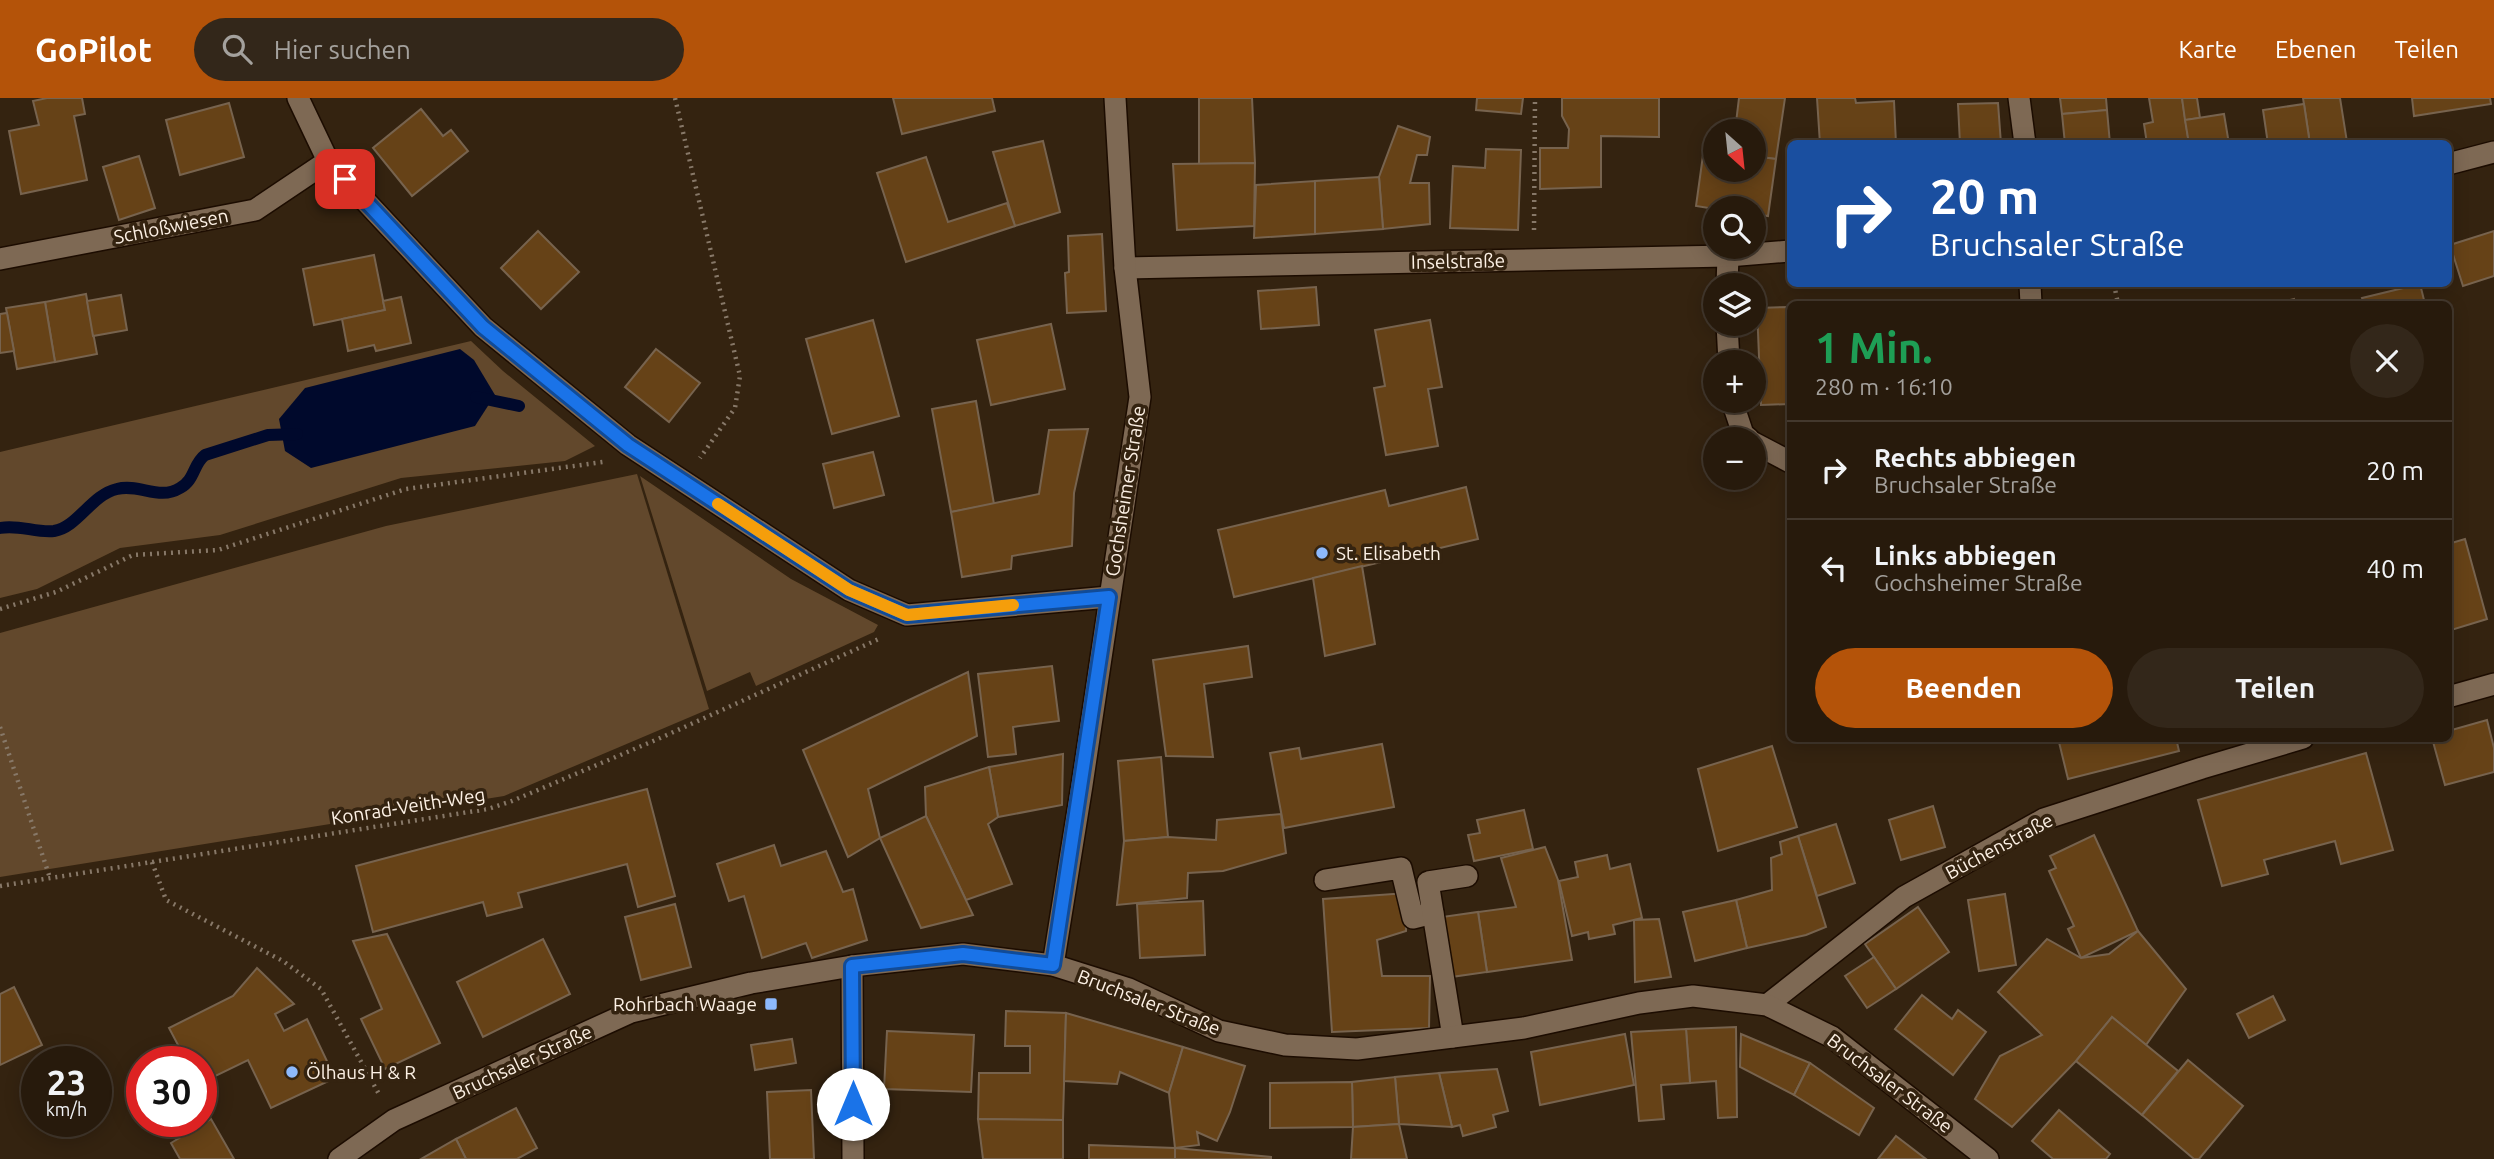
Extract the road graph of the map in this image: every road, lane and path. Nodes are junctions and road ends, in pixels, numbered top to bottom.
1 (298, 98) edge
2 (675, 98) edge
3 (1115, 98) edge
4 (1535, 98) edge
5 (2019, 98) edge
6 (2024, 140) edge
7 (2494, 152) edge
8 (328, 161) junction
9 (2452, 163) edge
10 (1787, 251) edge
11 (1766, 253) edge
12 (1703, 257) edge
13 (0, 259) edge
14 (1534, 260) junction
15 (1125, 268) junction
16 (628, 445) junction
17 (1766, 449) edge
18 (1787, 460) edge
19 (684, 482) junction
20 (1109, 597) junction
21 (0, 609) edge
22 (907, 615) junction
23 (2494, 684) edge
24 (2452, 696) edge
25 (0, 727) edge
26 (2290, 742) edge
27 (152, 862) junction
28 (1467, 876) dead end
29 (50, 878) junction
30 (1325, 880) dead end
31 (0, 887) edge
32 (1433, 913) junction
33 (1053, 965) junction
34 (852, 966) junction
35 (1768, 1005) junction
36 (1452, 1037) junction
37 (394, 1120) junction
38 (339, 1159) edge
39 (853, 1159) edge
40 (1988, 1159) edge

1 - 8 street
2 - 19 path
3 - 15 street, Gochsheimer Straße
4 - 14 path
5 - 6 street
7 - 9 street
8 - 13 street, Schloßwiesen
8 - 16 street
10 - 11 street, Inselstraße
12 - 14 street, Inselstraße
14 - 15 street, Inselstraße
15 - 20 street, Gochsheimer Straße
16 - 19 street
16 - 21 path
17 - 18 street
19 - 22 street
20 - 22 street
20 - 33 street, Gochsheimer Straße
22 - 27 path, Konrad-Veith-Weg
23 - 24 street
25 - 29 path
26 - 35 street, Büchenstraße
27 - 29 path, Konrad-Veith-Weg
27 - 37 path
28 - 32 street
29 - 31 path, Konrad-Veith-Weg
30 - 32 street
32 - 36 street
33 - 34 street, Bruchsaler Straße
33 - 36 street, Bruchsaler Straße
34 - 37 street, Bruchsaler Straße
34 - 39 street
35 - 36 street, Bruchsaler Straße
35 - 40 street, Bruchsaler Straße
37 - 38 street, Bruchsaler Straße

